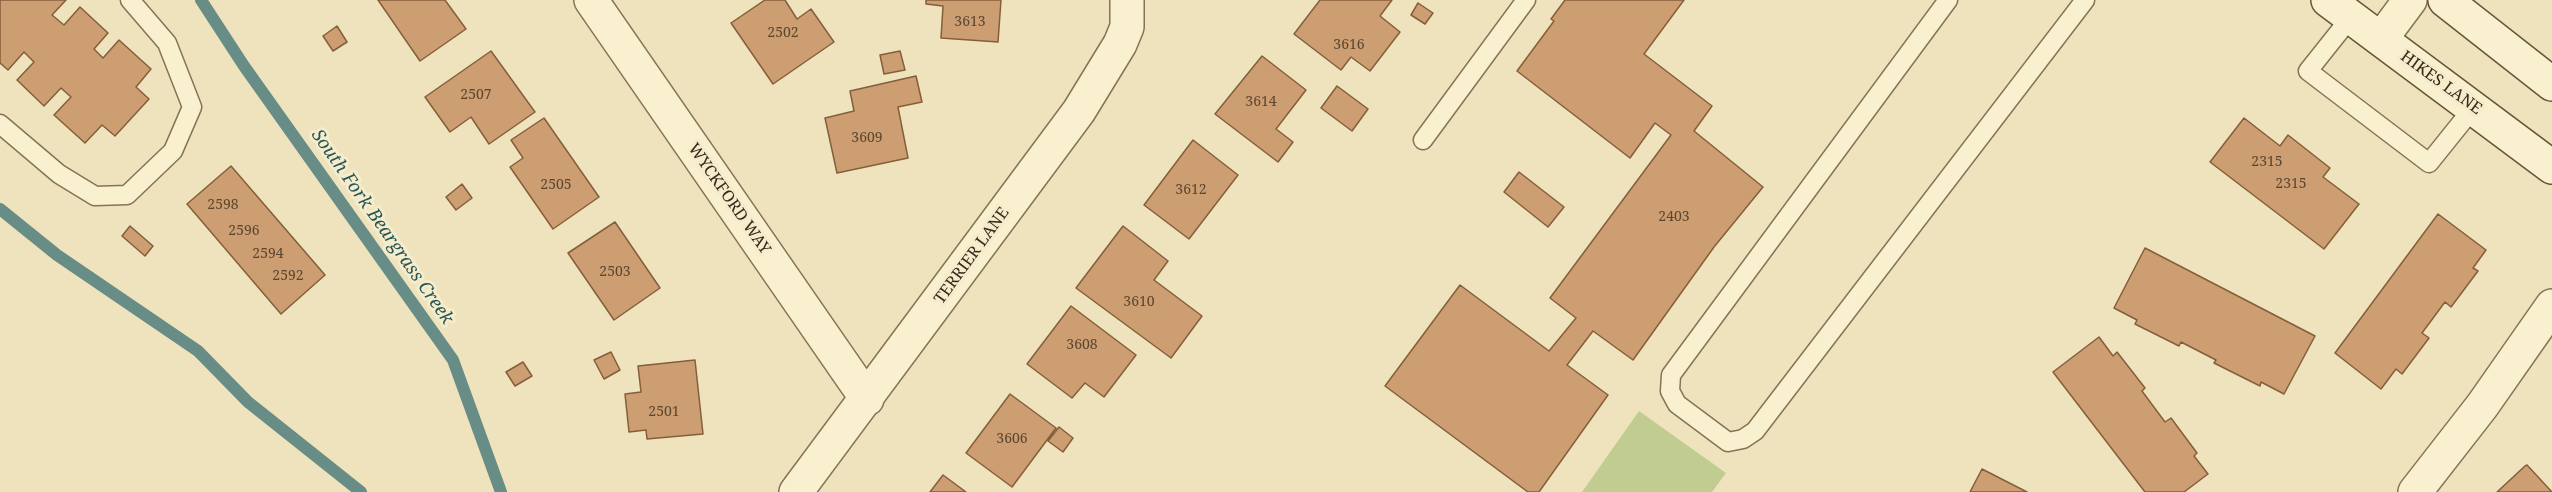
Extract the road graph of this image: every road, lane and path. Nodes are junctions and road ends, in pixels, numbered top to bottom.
1 (130, 0) edge
2 (591, 0) edge
3 (1526, 0) edge
4 (1948, 0) edge
5 (2085, 0) edge
6 (2410, 0) edge
7 (2445, 0) edge
8 (1127, 6) edge
9 (2340, 9) edge
10 (2381, 39) junction
11 (2552, 84) edge
12 (2474, 107) junction
13 (0, 124) edge
14 (1423, 140) dead end
15 (2552, 167) edge
16 (2552, 306) edge
17 (867, 399) junction
18 (796, 492) edge
19 (2415, 492) edge

1 - 13 lane
2 - 17 street, WYCKFORD WAY
3 - 14 lane
4 - 5 lane
6 - 10 street
7 - 11 street
8 - 17 street, TERRIER LANE
9 - 10 street, HIKES LANE
9 - 12 lane
10 - 12 street, HIKES LANE
12 - 15 street, HIKES LANE
16 - 19 street
17 - 18 street, TERRIER LANE

